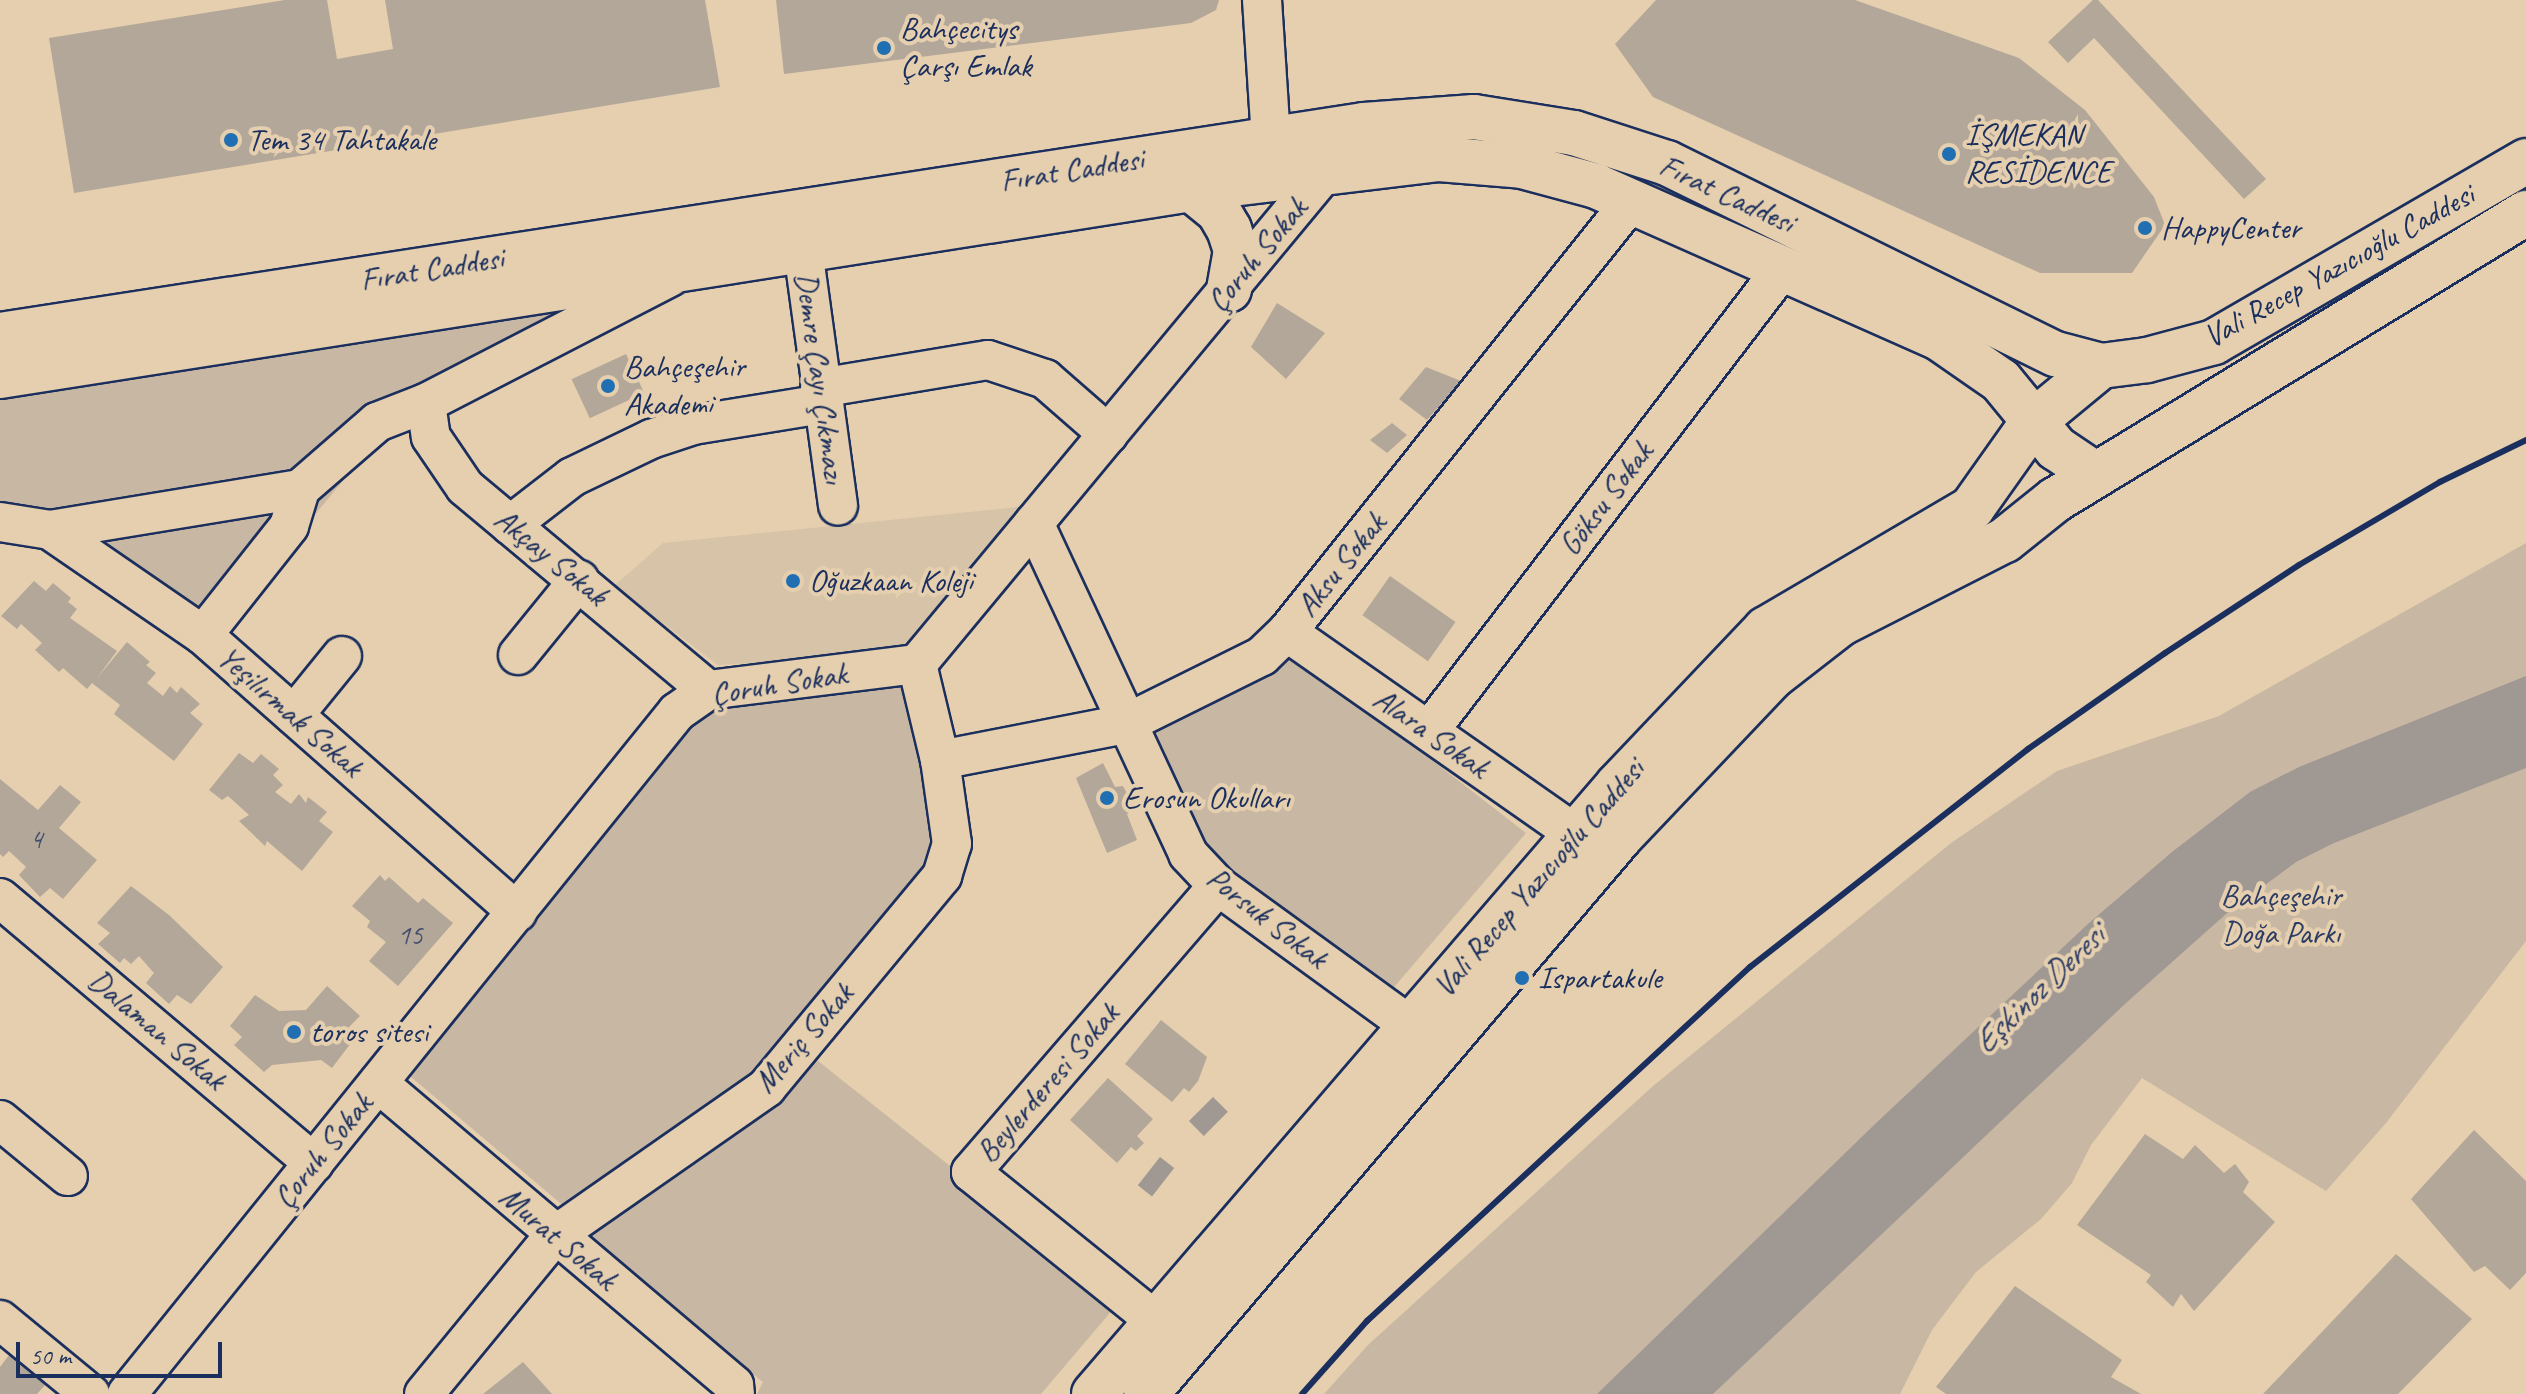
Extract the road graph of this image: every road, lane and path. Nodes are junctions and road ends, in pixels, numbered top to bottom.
1 (1262, 0) edge
2 (1364, 125) junction
3 (1271, 140) junction
4 (2526, 161) edge
5 (1325, 173) junction
6 (1191, 189) junction
7 (1629, 204) junction
8 (2526, 213) edge
9 (803, 250) junction
10 (1783, 268) junction
11 (685, 270) junction
12 (1229, 289) junction
13 (0, 335) edge
14 (2147, 360) junction
15 (2101, 366) junction
16 (0, 376) edge
17 (821, 396) junction
18 (426, 403) junction
19 (2191, 418) junction
20 (2033, 422) junction
21 (1108, 434) junction
22 (2096, 475) junction
23 (300, 489) junction
24 (838, 506) dead end
25 (0, 522) edge
26 (1034, 523) junction
27 (510, 525) junction
28 (50, 530) junction
29 (579, 580) junction
30 (1287, 632) junction
31 (203, 635) junction
32 (518, 655) dead end
33 (342, 656) dead end
34 (917, 664) junction
35 (708, 690) junction
36 (294, 715) junction
37 (1125, 724) junction
38 (1429, 731) junction
39 (940, 760) junction
40 (1576, 834) junction
41 (1218, 886) junction
42 (0, 898) edge
43 (517, 912) junction
44 (1411, 1026) junction
45 (378, 1083) junction
46 (0, 1120) edge
47 (314, 1163) junction
48 (68, 1176) dead end
49 (554, 1236) junction
50 (0, 1320) edge
51 (1157, 1322) junction
52 (90, 1394) edge
53 (127, 1394) edge
54 (424, 1394) edge
55 (735, 1394) edge
56 (1094, 1394) edge
57 (1146, 1394) edge

1 - 3 street
2 - 3 main road, Fırat Caddesi
2 - 5 street, Çoruh Sokak
2 - 15 main road, Fırat Caddesi
3 - 13 main road, Fırat Caddesi
4 - 14 main road, Vali Recep Yazıcıoğlu Caddesi
5 - 6 main road, Fırat Caddesi
5 - 7 main road, Fırat Caddesi
5 - 12 street, Çoruh Sokak
6 - 9 main road, Fırat Caddesi
6 - 12 main road
7 - 10 main road, Fırat Caddesi
7 - 30 street, Aksu Sokak
8 - 19 main road, Vali Recep Yazıcıoğlu Caddesi
9 - 11 main road, Fırat Caddesi
9 - 17 street, Demre Çayı Çıkmazı
10 - 20 main road, Fırat Caddesi
10 - 38 street, Göksu Sokak
11 - 16 main road, Fırat Caddesi
11 - 18 street
12 - 21 street, Çoruh Sokak
14 - 15 main road, Vali Recep Yazıcıoğlu Caddesi
14 - 19 main road
15 - 20 main road, Vali Recep Yazıcıoğlu Caddesi
17 - 21 street
17 - 24 street, Demre Çayı Çıkmazı
17 - 27 street
18 - 23 street
18 - 27 street, Akçay Sokak
19 - 22 main road, Vali Recep Yazıcıoğlu Caddesi
20 - 22 main road, Fırat Caddesi
20 - 40 main road, Vali Recep Yazıcıoğlu Caddesi
21 - 26 street, Çoruh Sokak
22 - 57 main road, Vali Recep Yazıcıoğlu Caddesi
23 - 28 street
23 - 31 street
25 - 28 street
26 - 34 street, Çoruh Sokak
26 - 37 street, Porsuk Sokak
27 - 29 street, Akçay Sokak
28 - 31 street, Yeşilırmak Sokak
29 - 32 street
29 - 35 street, Akçay Sokak
30 - 37 street, Aksu Sokak
30 - 38 street, Alara Sokak
31 - 36 street, Yeşilırmak Sokak
33 - 36 street
34 - 35 street, Çoruh Sokak
34 - 39 street, Meriç Sokak
35 - 43 street, Çoruh Sokak
36 - 43 street, Yeşilırmak Sokak
37 - 39 street, Aksu Sokak
37 - 41 street, Porsuk Sokak
38 - 40 street, Alara Sokak
39 - 49 street, Meriç Sokak
40 - 44 main road, Vali Recep Yazıcıoğlu Caddesi
41 - 44 street, Porsuk Sokak
41 - 51 street, Beylerderesi Sokak
42 - 47 street, Dalaman Sokak
43 - 45 street, Çoruh Sokak
44 - 51 main road, Vali Recep Yazıcıoğlu Caddesi
45 - 47 street, Çoruh Sokak
45 - 49 street, Murat Sokak
46 - 48 street
47 - 53 street, Çoruh Sokak
49 - 54 street, Meriç Sokak
49 - 55 street, Murat Sokak
50 - 52 street
51 - 56 main road, Vali Recep Yazıcıoğlu Caddesi

